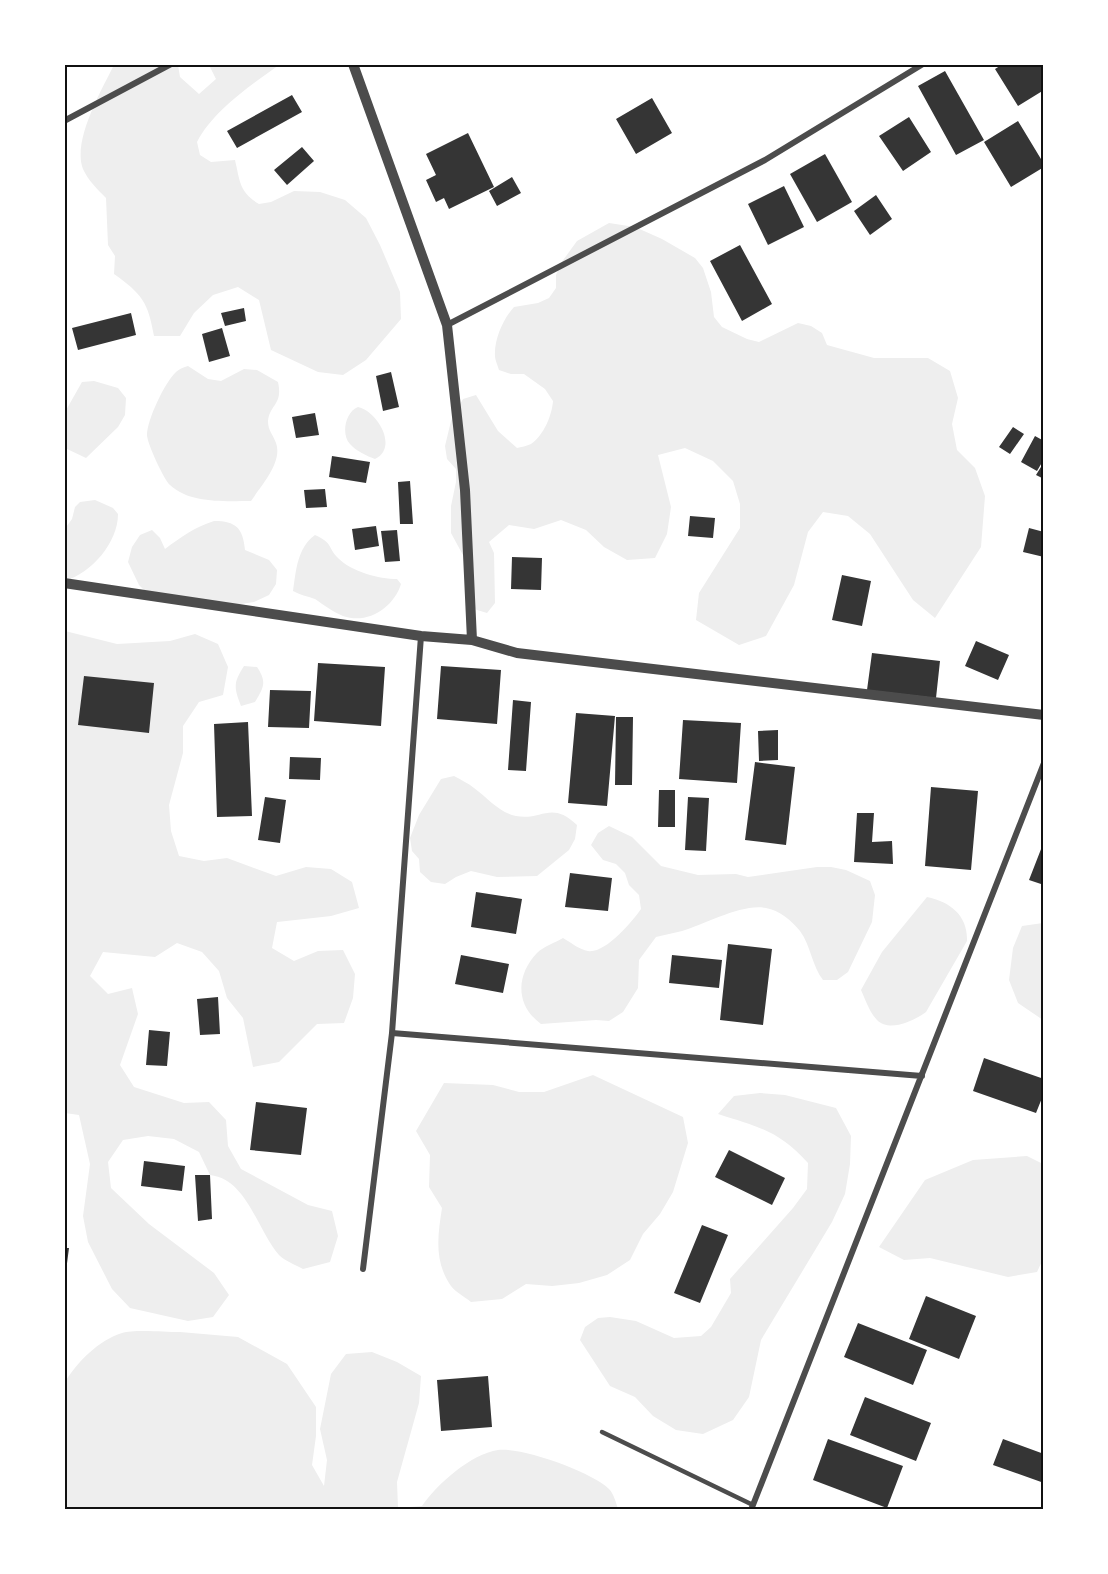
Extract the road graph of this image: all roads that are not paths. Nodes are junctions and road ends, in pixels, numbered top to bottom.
1 (171, 64) edge
2 (353, 64) edge
3 (923, 64) edge
4 (64, 121) edge
5 (447, 325) junction
6 (64, 583) edge
7 (421, 636) junction
8 (472, 640) junction
9 (1044, 715) edge
10 (1044, 763) edge
11 (392, 1033) junction
12 (922, 1076) junction
13 (363, 1269) dead end
14 (602, 1432) dead end
15 (752, 1507) edge

1 - 4 street
2 - 5 street
3 - 5 street
5 - 8 street
6 - 7 street
7 - 8 street
7 - 11 street
8 - 9 street
10 - 12 street
11 - 12 street
11 - 13 street
12 - 15 street
14 - 15 lane

